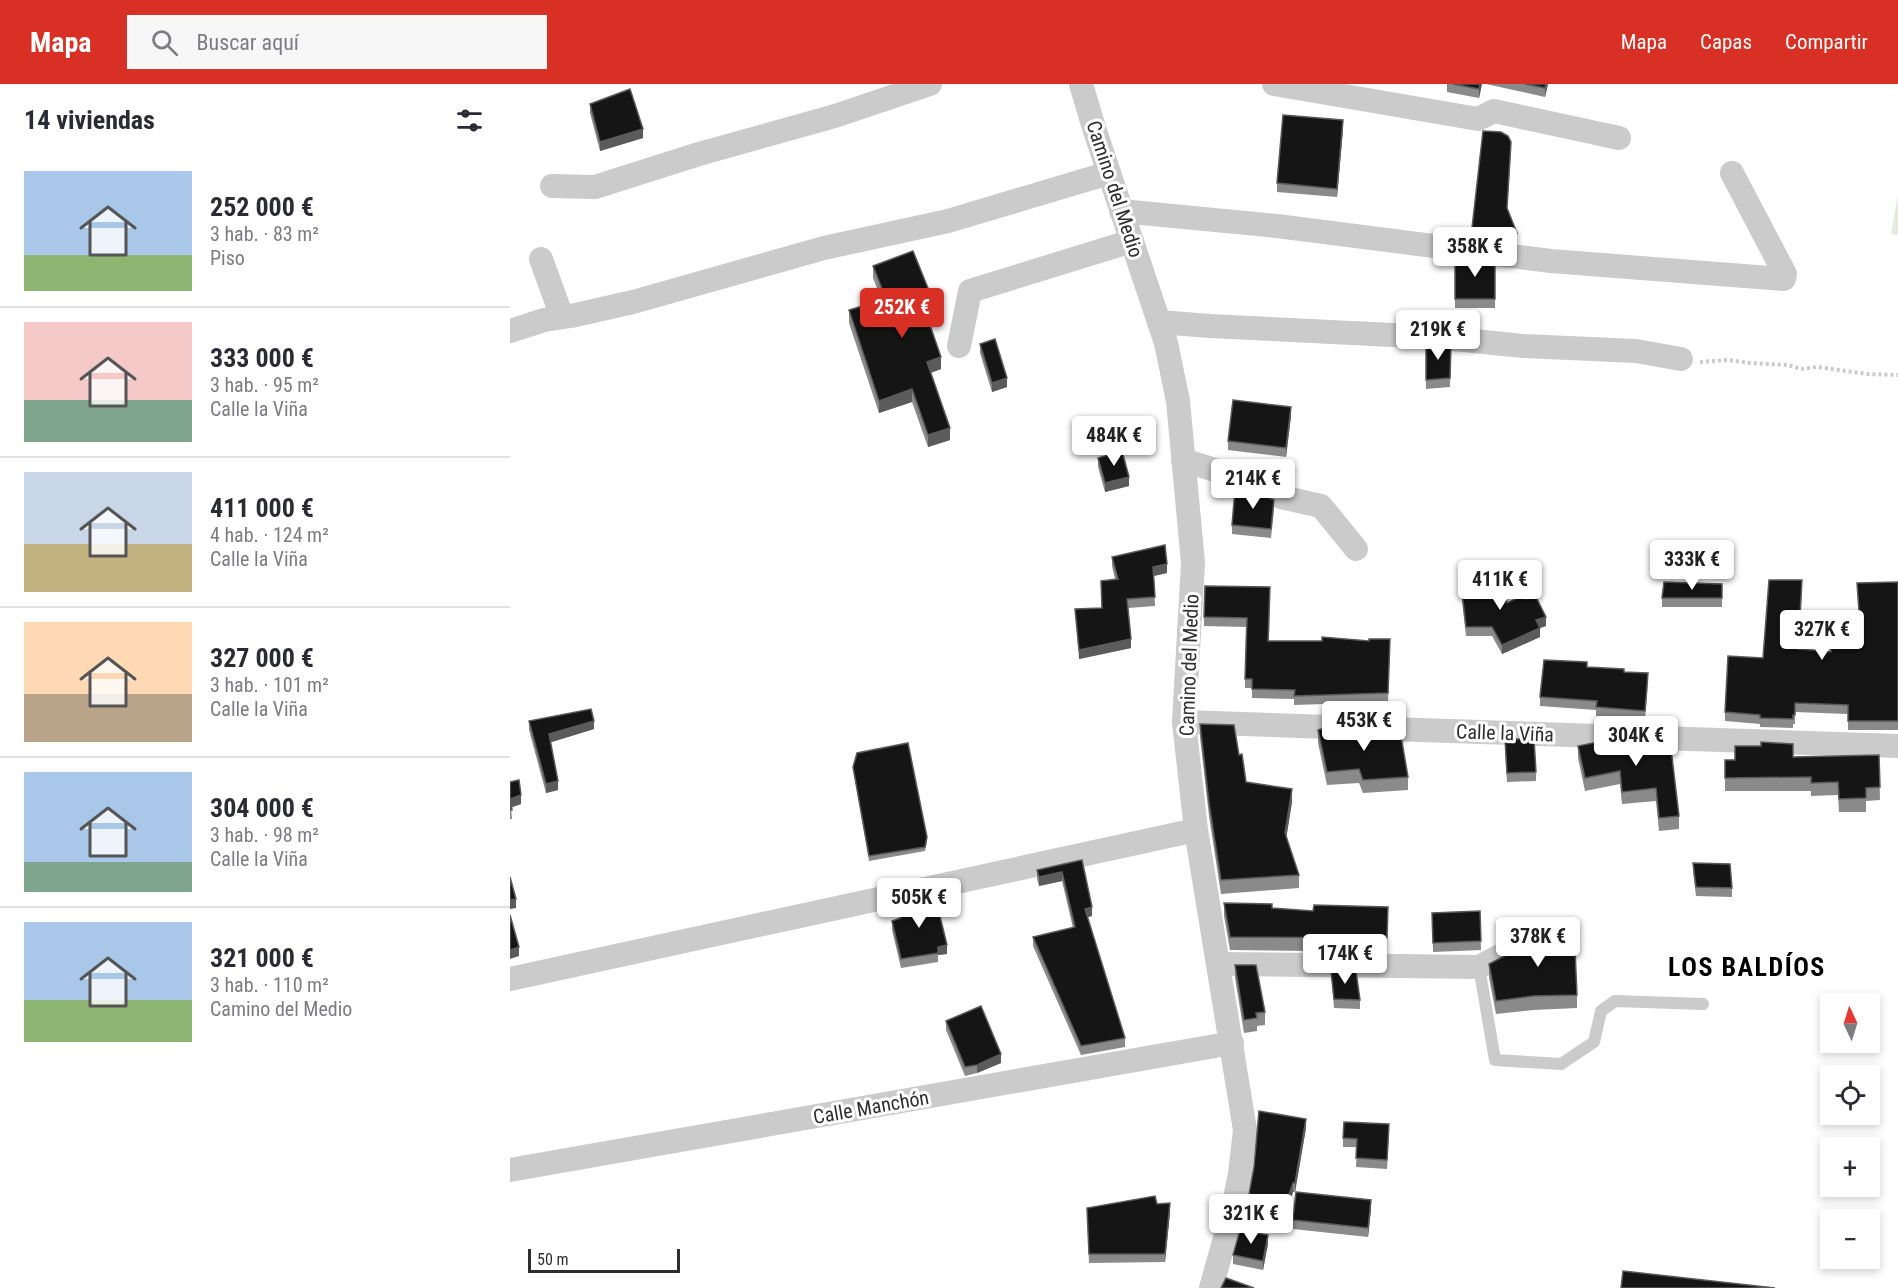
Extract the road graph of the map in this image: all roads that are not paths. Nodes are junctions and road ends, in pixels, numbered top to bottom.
1 (930, 84) edge
2 (1081, 84) edge
3 (1274, 84) edge
4 (1619, 138) dead end
5 (1109, 173) junction
6 (1732, 173) dead end
7 (552, 186) dead end
8 (1121, 210) junction
9 (1132, 241) junction
10 (541, 259) dead end
11 (562, 317) junction
12 (1159, 322) junction
13 (510, 331) edge
14 (959, 346) dead end
15 (1682, 359) road end
16 (1183, 460) junction
17 (1356, 549) dead end
18 (1184, 722) junction
19 (1898, 746) edge
20 (1196, 830) junction
21 (1532, 939) dead end
22 (1219, 964) junction
23 (1479, 967) junction
24 (510, 979) edge
25 (1703, 1004) dead end
26 (1232, 1043) junction
27 (510, 1170) edge
28 (1211, 1288) edge

1 - 7 street
2 - 5 street, Camino del Medio
3 - 4 street
5 - 8 street, Camino del Medio
5 - 11 street
6 - 8 street
8 - 9 street, Camino del Medio
9 - 12 street, Camino del Medio
9 - 14 street
10 - 11 street
11 - 13 street
12 - 15 street
12 - 16 street, Camino del Medio
16 - 17 street
16 - 18 street, Camino del Medio
18 - 19 street, Calle la Viña
18 - 20 street, Camino del Medio
20 - 22 street, Camino del Medio
20 - 24 street
21 - 23 street
22 - 23 street
22 - 26 street, Camino del Medio
23 - 25 lane
26 - 27 street, Calle Manchón
26 - 28 street, Camino del Medio

